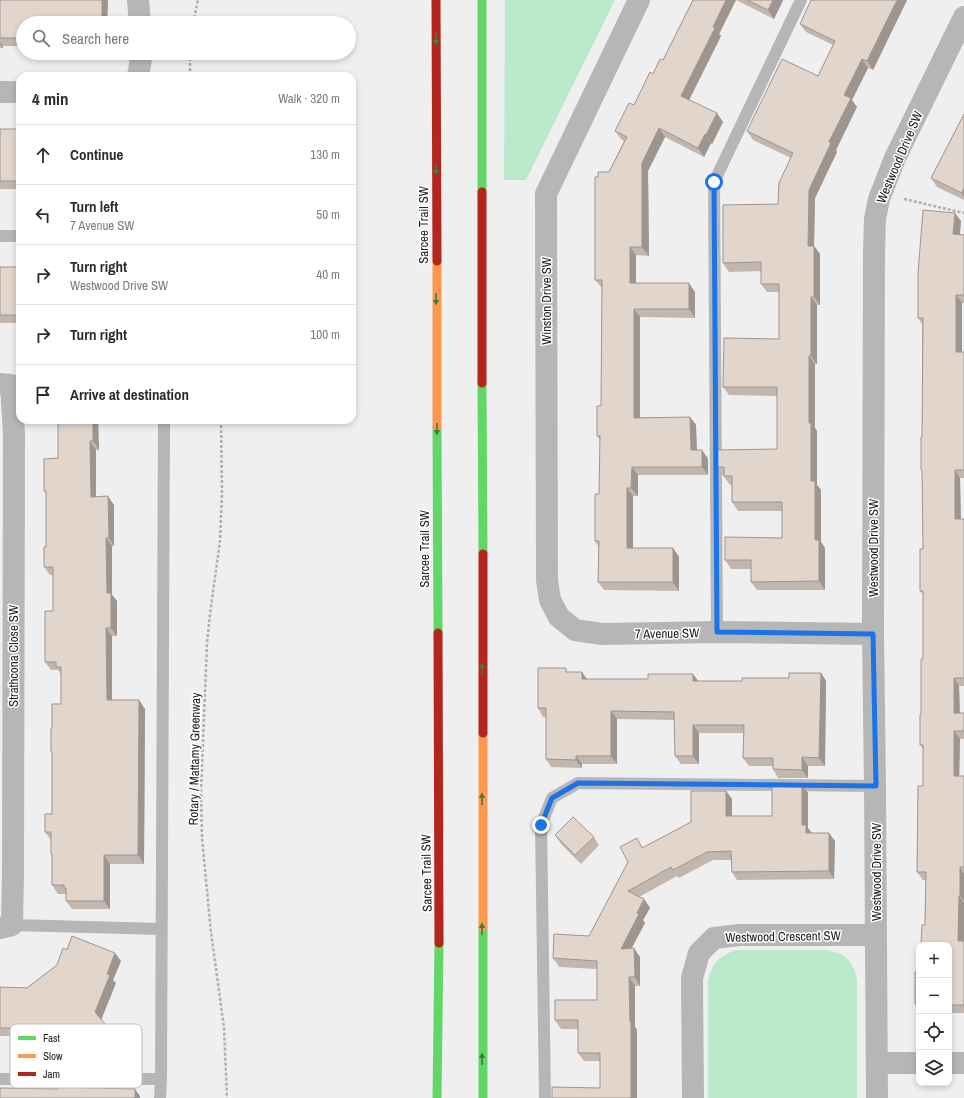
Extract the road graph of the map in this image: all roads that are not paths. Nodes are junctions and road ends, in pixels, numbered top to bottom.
1 (138, 0) edge
2 (436, 0) edge
3 (482, 0) edge
4 (639, 0) edge
5 (801, 0) edge
6 (139, 16) edge
7 (964, 17) edge
8 (141, 60) edge
9 (139, 72) edge
10 (0, 92) edge
11 (16, 92) edge
12 (0, 236) edge
13 (16, 236) edge
14 (0, 384) edge
15 (164, 424) edge
16 (562, 619) joint
17 (717, 632) junction
18 (873, 634) junction
19 (876, 786) junction
20 (6, 927) edge
21 (162, 929) junction
22 (876, 935) junction
23 (877, 1063) junction
24 (916, 1063) edge
25 (952, 1063) edge
26 (964, 1063) edge
27 (142, 1079) edge
28 (161, 1079) junction
29 (160, 1098) edge
30 (437, 1098) edge
31 (482, 1098) edge
32 (545, 1098) edge
33 (693, 1098) edge
34 (877, 1098) edge

1 - 6 street
2 -> 30 highway, Sarcee Trail SW
31 -> 3 highway
4 - 16 street, Winston Drive SW
5 - 17 lane
7 - 18 street, Westwood Drive SW
8 - 9 street
10 - 11 street
12 - 13 lane
14 - 20 street, Strathcona Close SW
15 - 21 lane
16 - 17 street, 7 Avenue SW
17 - 18 street, 7 Avenue SW
18 - 19 street, Westwood Drive SW
19 - 22 street, Westwood Drive SW
19 - 32 lane
20 - 21 lane
21 - 28 lane
22 - 23 street, Westwood Drive SW
22 - 33 street, Westwood Crescent SW
23 - 24 street
23 - 34 street, Westwood Drive SW
25 - 26 street
27 - 28 lane
28 - 29 lane

